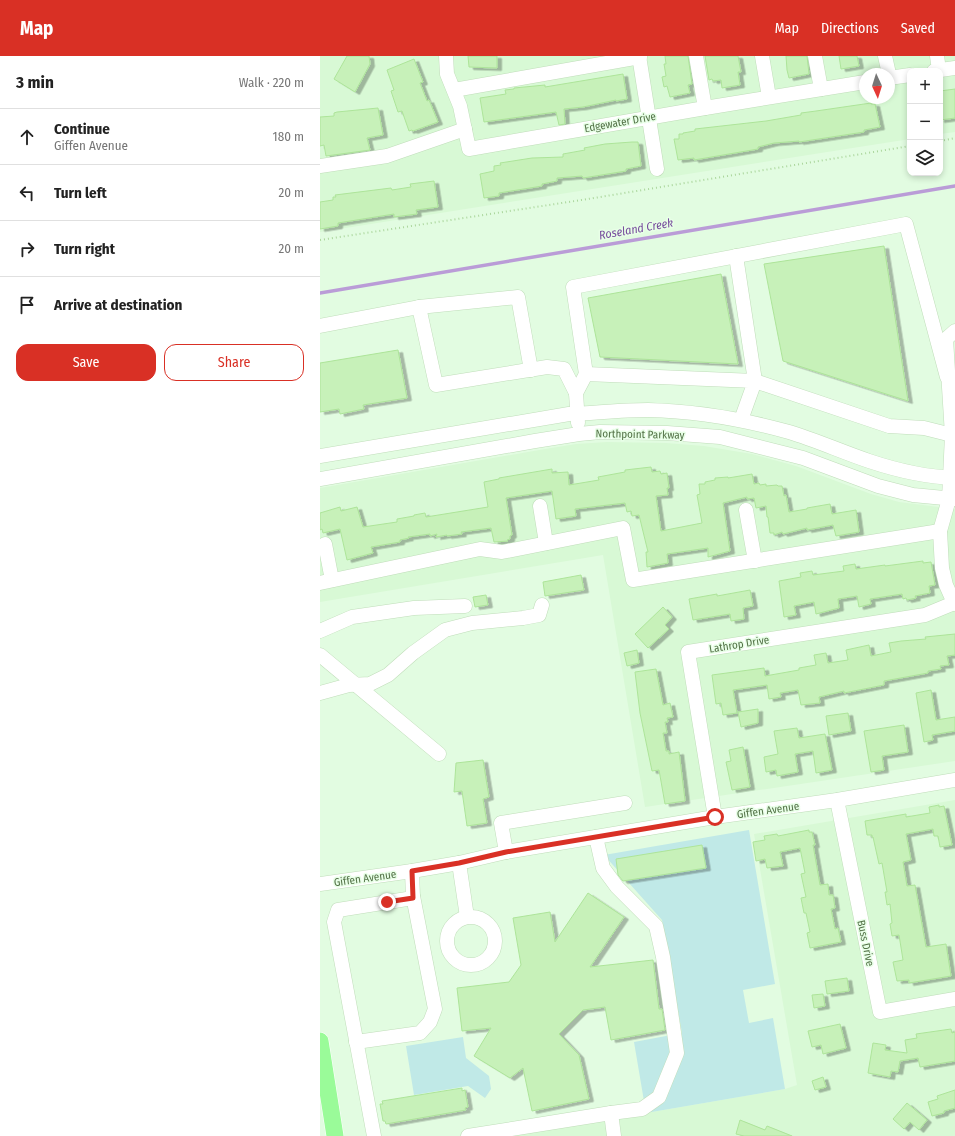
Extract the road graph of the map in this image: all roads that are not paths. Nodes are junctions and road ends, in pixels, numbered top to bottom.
1 (446, 56) edge
2 (696, 56) edge
3 (762, 56) edge
4 (815, 56) edge
5 (885, 56) edge
6 (937, 56) edge
7 (640, 57) edge
8 (887, 68) edge
9 (936, 68) edge
10 (955, 68) edge
11 (943, 70) edge
12 (907, 75) edge
13 (895, 76) edge
14 (859, 83) edge
15 (821, 89) junction
16 (454, 90) junction
17 (769, 97) junction
18 (705, 108) junction
19 (649, 117) junction
20 (465, 129) junction
21 (320, 166) edge
22 (657, 169) dead end
23 (736, 256) junction
24 (419, 307) junction
25 (320, 326) edge
26 (950, 335) edge
27 (531, 370) junction
28 (586, 374) junction
29 (947, 377) junction
30 (755, 381) junction
31 (576, 393) junction
32 (577, 414) junction
33 (741, 420) junction
34 (579, 434) junction
35 (952, 435) junction
36 (320, 456) edge
37 (953, 478) edge
38 (320, 479) edge
39 (952, 499) edge
40 (540, 506) dead end
41 (746, 510) dead end
42 (940, 531) junction
43 (546, 543) junction
44 (325, 544) dead end
45 (755, 561) junction
46 (326, 581) edge
47 (954, 603) edge
48 (542, 605) dead end
49 (464, 606) dead end
50 (320, 631) edge
51 (320, 656) edge
52 (355, 685) junction
53 (320, 693) edge
54 (438, 754) dead end
55 (955, 780) edge
56 (837, 800) junction
57 (625, 803) dead end
58 (715, 817) junction
59 (596, 837) junction
60 (506, 852) junction
61 (459, 863) junction
62 (412, 871) junction
63 (320, 884) edge
64 (413, 896) junction
65 (467, 917) dead end
66 (955, 999) edge
67 (320, 1041) edge
68 (356, 1042) junction
69 (324, 1099) edge
70 (610, 1113) junction
71 (335, 1136) edge
72 (374, 1136) edge
73 (468, 1136) edge
74 (614, 1136) edge

1 - 16 street, Edgewater Drive
2 - 18 street
3 - 17 street
4 - 15 street
5 - 8 street
6 - 9 street
7 - 16 street
7 - 19 street
10 - 11 street
12 - 13 street
14 - 15 street, Edgewater Drive
15 - 17 street, Edgewater Drive
16 - 20 street, Edgewater Drive
17 - 18 street, Edgewater Drive
18 - 19 street, Edgewater Drive
19 - 20 street, Edgewater Drive
19 - 22 street
20 - 21 street
23 - 28 street
23 - 29 street
23 - 30 street
24 - 25 street
24 - 27 street
24 - 27 street
26 - 29 street
27 - 31 street
28 - 30 street
28 - 31 street
29 - 35 street
30 - 33 street
30 - 35 street
31 - 32 street
32 - 33 street, Northpoint Parkway
32 - 34 street
32 - 36 street, Northpoint Parkway
33 - 37 street, Northpoint Parkway
34 - 38 street, Northpoint Parkway
34 - 39 street, Northpoint Parkway
35 - 37 street
37 - 39 street
39 - 42 street
40 - 43 street
41 - 45 street
42 - 45 street
42 - 47 street
43 - 45 street
43 - 46 street
44 - 46 street
47 - 58 street, Lathrop Drive
48 - 52 street
49 - 50 street
51 - 52 street
52 - 53 street
52 - 54 street
55 - 56 street, Giffen Avenue
56 - 58 street, Giffen Avenue
56 - 66 street, Buss Drive
57 - 60 street
58 - 59 street, Giffen Avenue
59 - 60 street, Giffen Avenue
59 - 70 street
60 - 61 street, Giffen Avenue
61 - 62 street, Giffen Avenue
61 - 65 street
62 - 63 street, Giffen Avenue
62 - 64 street
64 - 68 street
64 - 68 street
67 - 69 main road
68 - 72 street
69 - 71 main road
70 - 73 street
70 - 74 street

